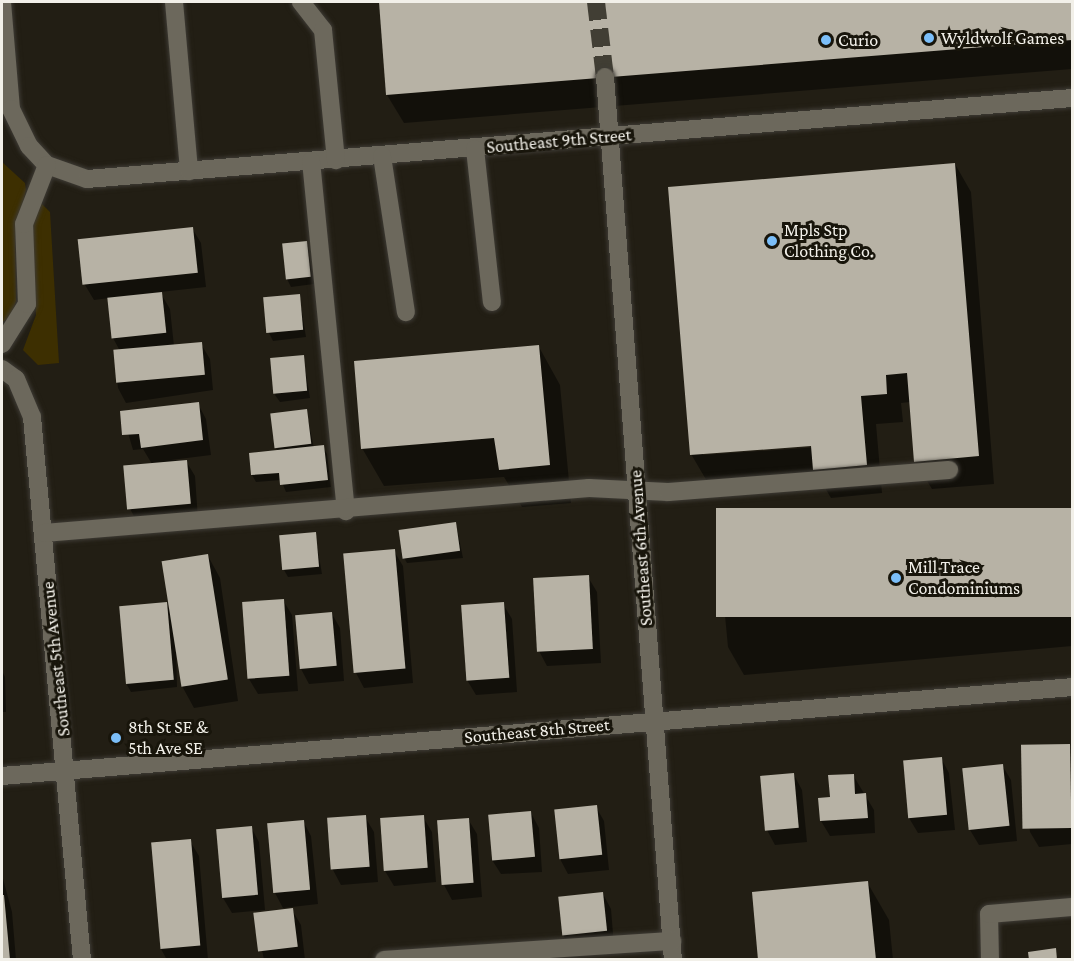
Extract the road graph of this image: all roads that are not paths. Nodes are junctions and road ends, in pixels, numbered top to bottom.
1 (2, 2) edge
2 (174, 2) edge
3 (302, 2) edge
4 (4, 47) edge
5 (605, 77) tunnel mouth
6 (1072, 98) edge
7 (611, 137) junction
8 (475, 148) junction
9 (382, 156) junction
10 (336, 160) junction
11 (311, 162) junction
12 (47, 165) junction
13 (189, 171) junction
14 (492, 302) dead end
15 (406, 312) dead end
16 (2, 344) edge
17 (2, 369) edge
18 (949, 470) dead end
19 (637, 490) junction
20 (346, 511) junction
21 (44, 533) junction
22 (1072, 687) edge
23 (654, 721) junction
24 (67, 771) junction
25 (2, 776) edge
26 (1072, 907) edge
27 (672, 941) junction
28 (82, 960) edge
29 (384, 960) edge
30 (673, 960) edge
31 (990, 960) edge

1 - 4 street
2 - 13 street
3 - 10 street
4 - 12 street
5 - 7 street, Southeast 6th Avenue
6 - 7 street, Southeast 9th Street
7 - 8 street, Southeast 9th Street
7 - 19 street, Southeast 6th Avenue
8 - 9 street, Southeast 9th Street
8 - 14 street
9 - 10 street, Southeast 9th Street
9 - 15 street
10 - 11 street, Southeast 9th Street
11 - 13 street, Southeast 9th Street
11 - 20 street
12 - 13 street, Southeast 9th Street
12 - 16 street
17 - 21 street, Southeast 5th Avenue
18 - 19 street
19 - 20 street
19 - 23 street, Southeast 6th Avenue
20 - 21 street
21 - 24 street, Southeast 5th Avenue
22 - 23 street, Southeast 8th Street
23 - 24 street, Southeast 8th Street
23 - 27 street, Southeast 6th Avenue
24 - 25 street, Southeast 8th Street
24 - 28 street, Southeast 5th Avenue
26 - 31 street
27 - 29 street
27 - 30 street, Southeast 6th Avenue

